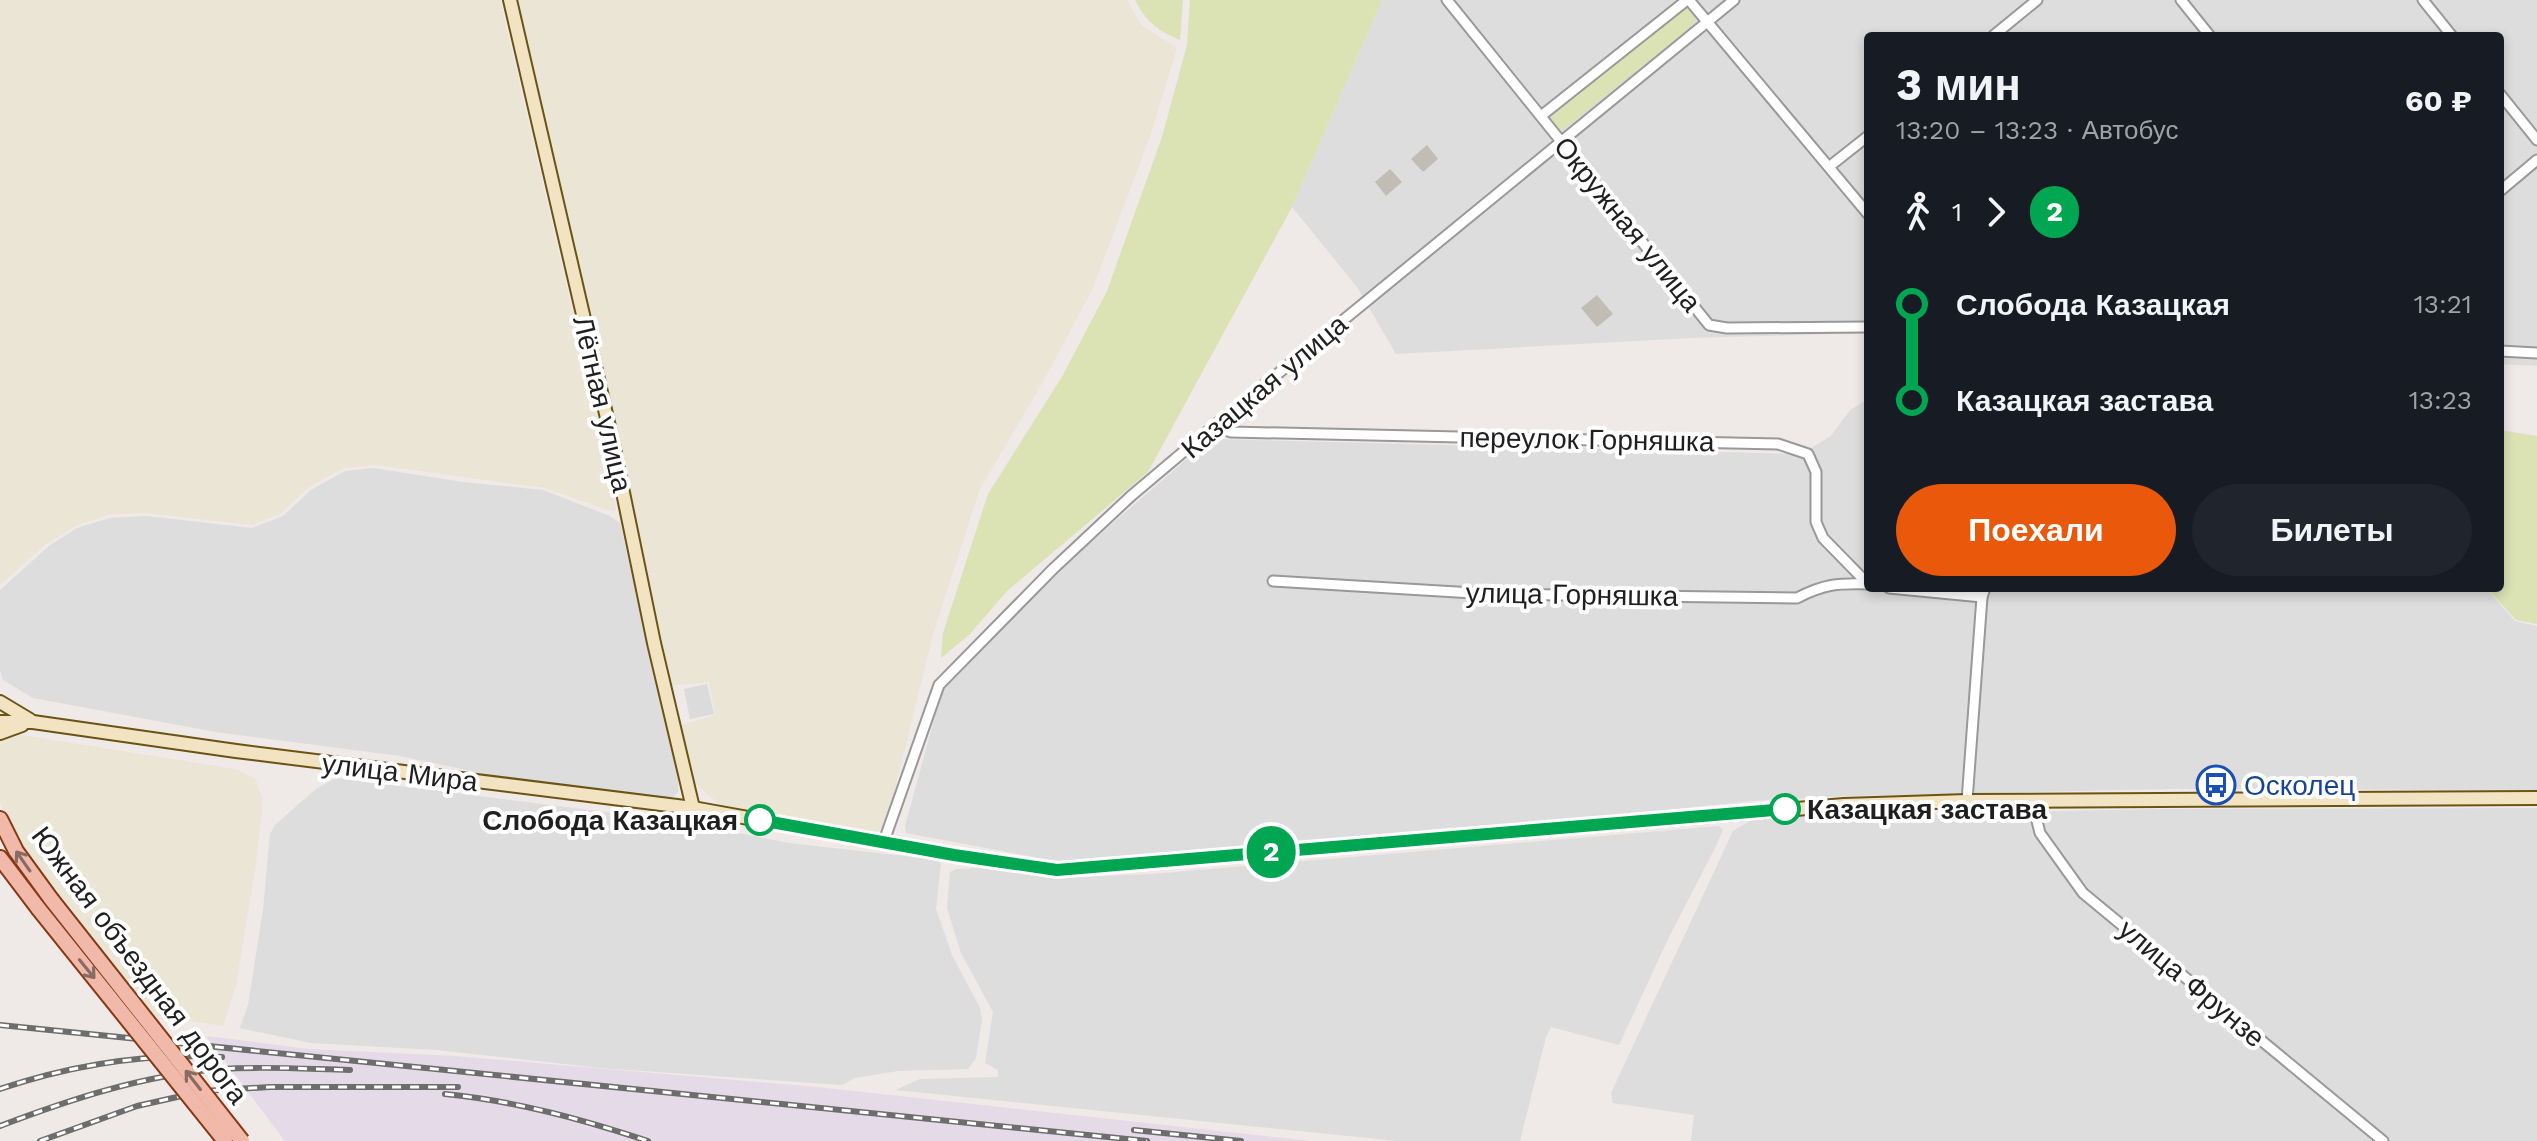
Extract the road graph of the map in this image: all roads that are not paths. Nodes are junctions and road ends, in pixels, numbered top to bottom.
1 (510, 0) edge
2 (1447, 0) edge
3 (1688, 0) edge
4 (1734, 0) edge
5 (2037, 0) edge
6 (2181, 0) edge
7 (2423, 0) edge
8 (1707, 21) junction
9 (1998, 32) edge
10 (2207, 32) edge
11 (2449, 32) edge
12 (2504, 99) edge
13 (1541, 116) junction
14 (1864, 139) edge
15 (2537, 140) edge
16 (1561, 141) junction
17 (2537, 160) edge
18 (1830, 166) junction
19 (2504, 188) edge
20 (1864, 209) edge
21 (1864, 327) edge
22 (2504, 351) edge
23 (2537, 353) edge
24 (1214, 426) junction
25 (1864, 580) edge
26 (1273, 581) dead end
27 (1864, 584) edge
28 (1983, 592) edge
29 (0, 702) edge
30 (0, 722) edge
31 (33, 722) junction
32 (0, 733) edge
33 (2537, 798) edge
34 (1967, 801) junction
35 (2042, 802) junction
36 (693, 808) junction
37 (0, 819) edge
38 (884, 841) junction
39 (0, 858) edge
40 (225, 1141) edge
41 (242, 1141) edge
42 (2383, 1141) edge

1 - 36 main road, Лётная улица
2 - 13 street, Окружная улица
3 - 8 street
3 - 13 street
4 - 8 street, Казацкая улица
5 - 9 street
6 - 10 street
7 - 11 street
8 - 16 street, Казацкая улица
8 - 18 street
12 - 15 street
13 - 16 street, Окружная улица
14 - 18 street
16 - 21 street, Окружная улица
16 - 24 street, Казацкая улица
17 - 19 street
18 - 20 street
22 - 23 street
24 - 25 street, переулок Горняшка
24 - 38 street, Казацкая улица
26 - 27 street, улица Горняшка
28 - 34 street
29 - 31 main road, улица Мира
30 - 31 main road, улица Мира
31 - 32 main road, улица Мира
31 - 36 main road, улица Мира
33 - 35 main road, улица Мира
34 - 35 main road, улица Мира
34 - 38 main road, улица Мира
35 - 42 street, улица Фрунзе
36 - 38 main road, улица Мира
41 -> 37 main road, Южная объездная дорога, bridge
39 -> 40 main road, Южная объездная дорога, bridge

